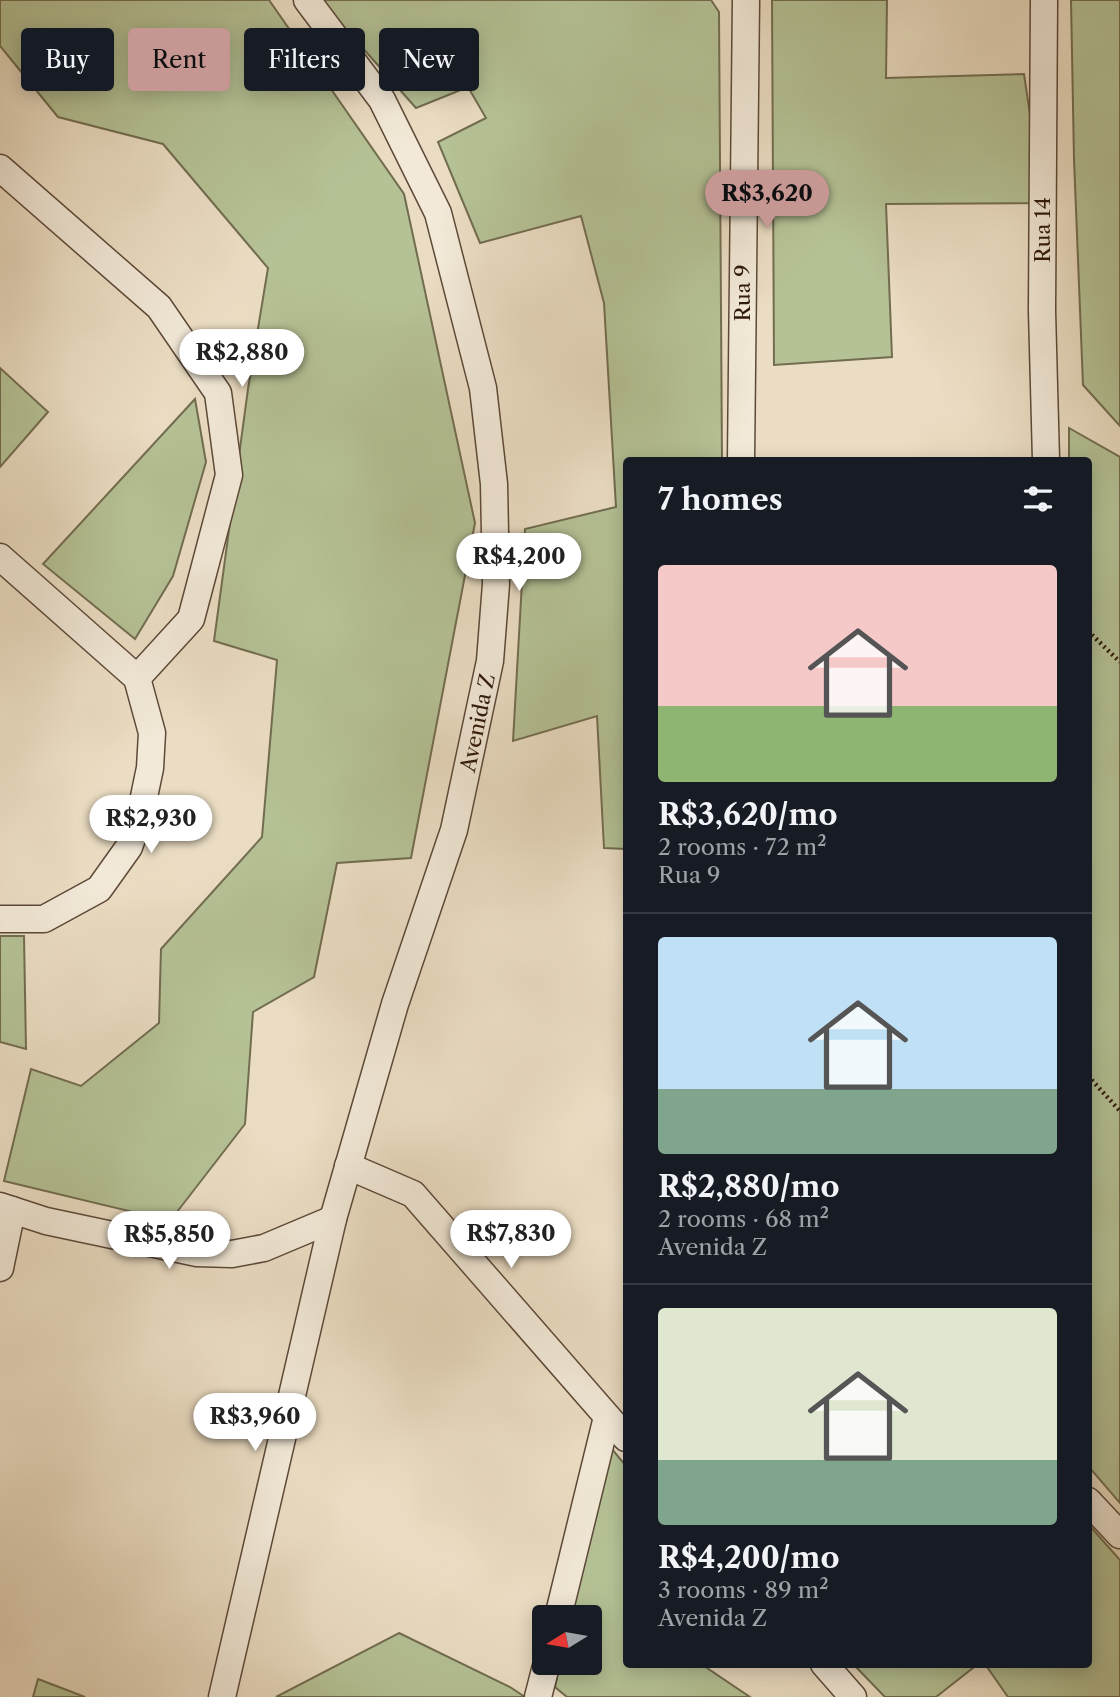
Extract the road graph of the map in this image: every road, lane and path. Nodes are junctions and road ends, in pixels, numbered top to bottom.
1 (307, 0) edge
2 (746, 0) edge
3 (1044, 0) edge
4 (0, 168) edge
5 (741, 457) edge
6 (1046, 457) edge
7 (0, 556) edge
8 (1092, 635) edge
9 (1120, 662) edge
10 (137, 678) junction
11 (0, 919) edge
12 (1092, 1080) edge
13 (1120, 1111) edge
14 (348, 1166) junction
15 (6, 1208) edge
16 (333, 1219) junction
17 (0, 1268) edge
18 (607, 1417) junction
19 (623, 1435) edge
20 (1092, 1505) edge
21 (1120, 1535) edge
22 (561, 1605) edge
23 (828, 1668) edge
24 (544, 1675) edge
25 (222, 1697) edge
26 (538, 1697) edge
27 (853, 1697) edge

1 - 14 street, Avenida Z
2 - 5 street, Rua 9
3 - 6 street, Rua 14
4 - 10 street
7 - 10 street
8 - 9 path
10 - 11 street
12 - 13 path
14 - 16 street, Avenida Z
14 - 18 street
15 - 16 street
15 - 17 street
16 - 25 street, Avenida Z
18 - 19 street
18 - 22 street
20 - 21 street
23 - 27 street
24 - 26 street

